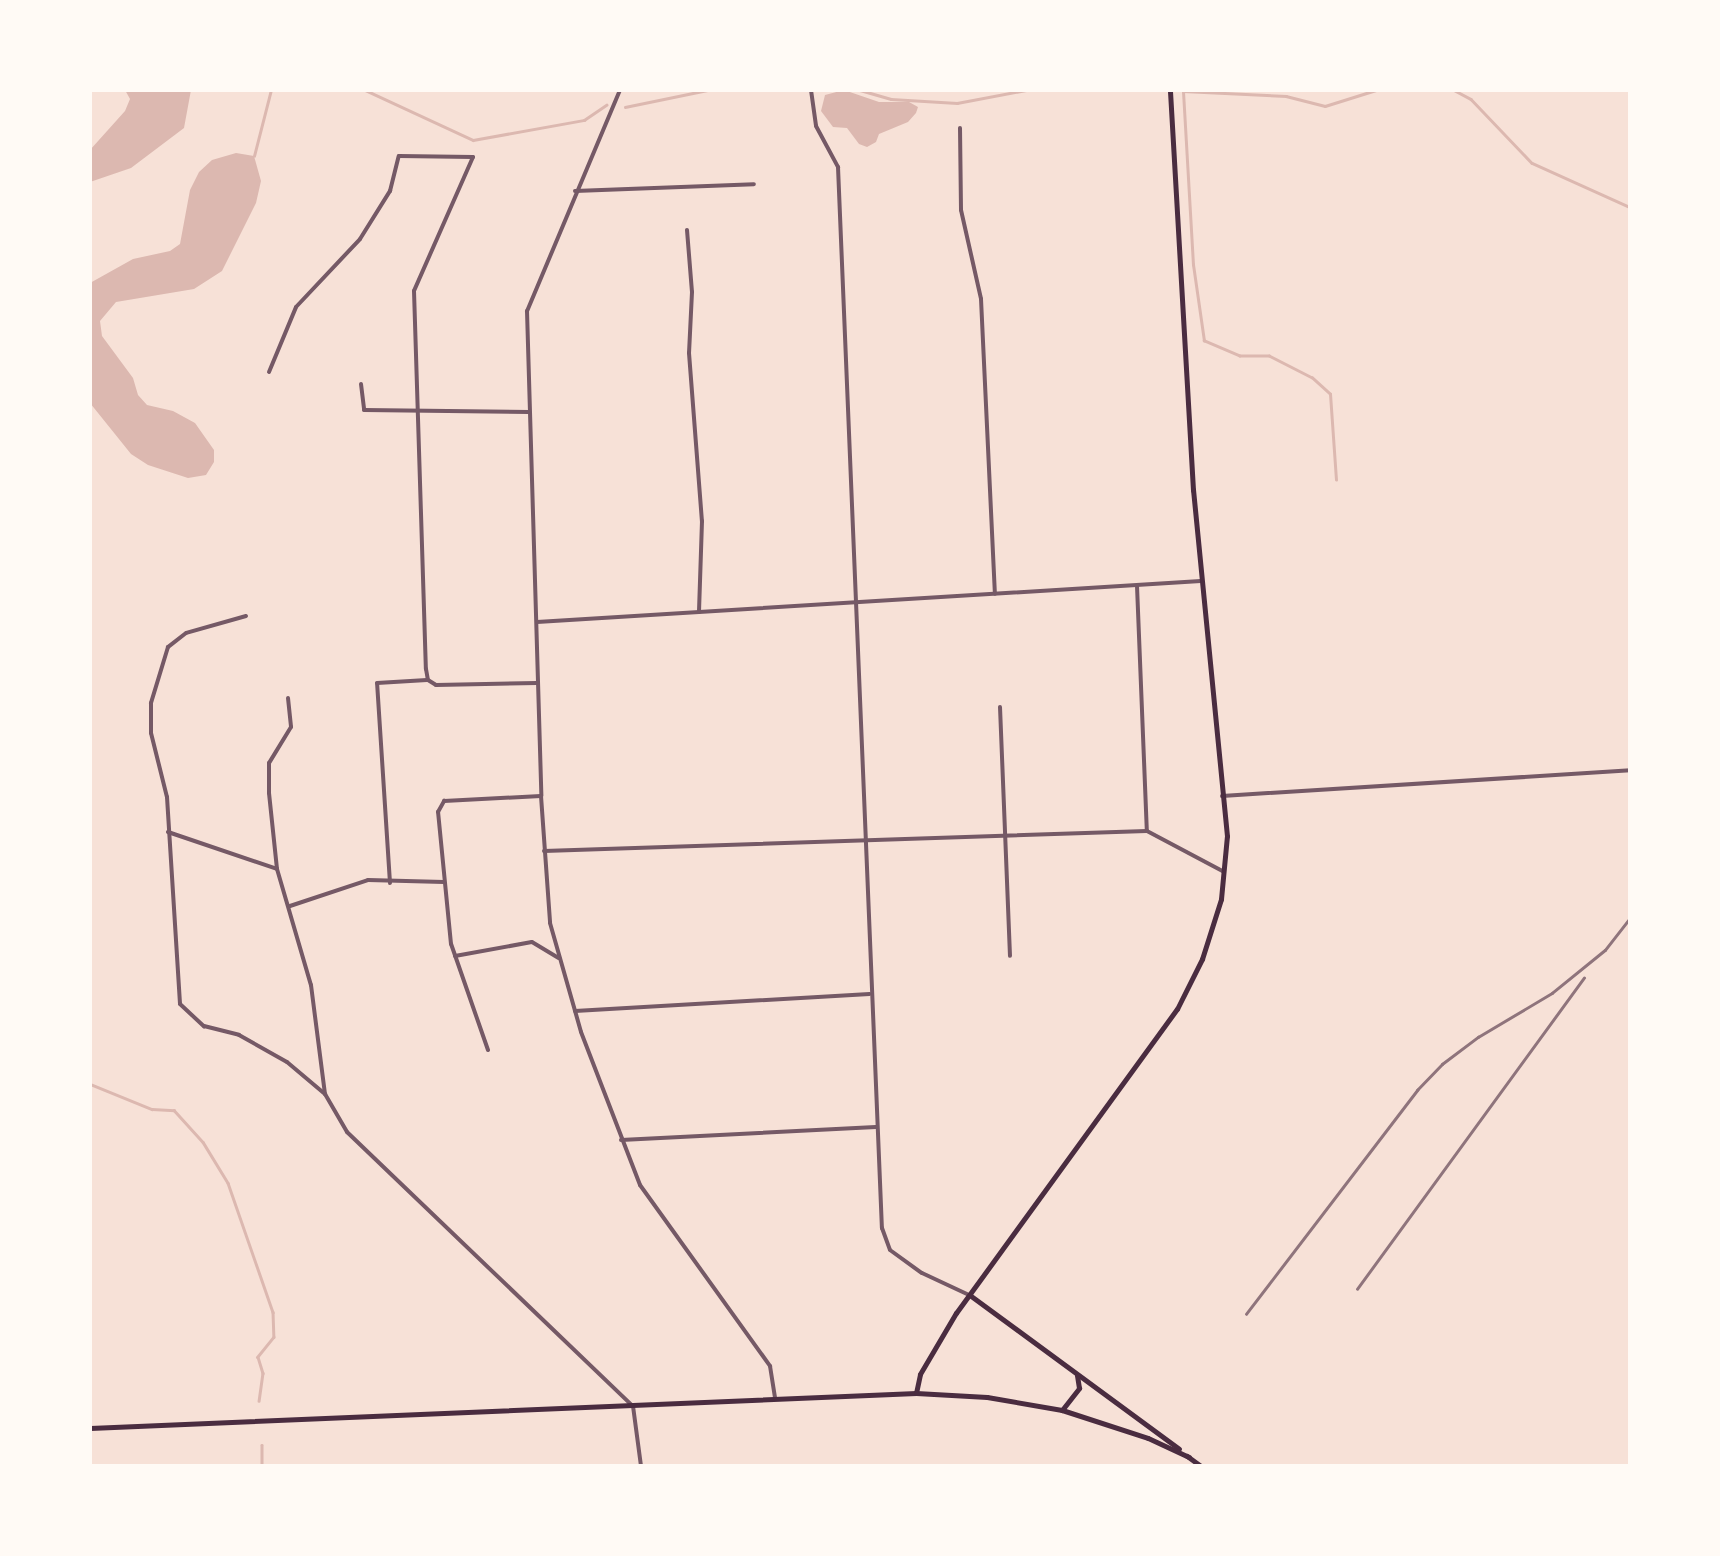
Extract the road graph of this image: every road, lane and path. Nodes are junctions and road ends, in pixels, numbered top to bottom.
1 (620, 90) edge
2 (811, 90) edge
3 (1170, 90) edge
4 (960, 128) dead end
5 (754, 184) dead end
6 (575, 191) junction
7 (687, 230) dead end
8 (269, 372) dead end
9 (361, 384) dead end
10 (418, 411) junction
11 (529, 412) junction
12 (1201, 582) junction
13 (1137, 585) junction
14 (995, 594) junction
15 (856, 604) junction
16 (698, 612) junction
17 (246, 616) dead end
18 (537, 622) junction
19 (428, 680) junction
20 (537, 683) junction
21 (288, 698) dead end
22 (1000, 707) dead end
23 (1630, 770) edge
24 (541, 796) junction
25 (1222, 796) junction
26 (167, 832) junction
27 (1147, 832) junction
28 (1007, 836) junction
29 (865, 840) junction
30 (544, 851) junction
31 (277, 869) junction
32 (1226, 872) junction
33 (444, 882) junction
34 (390, 883) junction
35 (290, 906) junction
36 (454, 956) junction
37 (1010, 956) dead end
38 (559, 958) junction
39 (871, 994) junction
40 (575, 1010) junction
41 (488, 1050) dead end
42 (326, 1094) junction
43 (876, 1128) junction
44 (621, 1140) junction
45 (972, 1296) junction
46 (1077, 1375) junction
47 (916, 1393) junction
48 (775, 1399) junction
49 (633, 1406) junction
50 (1062, 1410) junction
51 (90, 1428) edge
52 (1189, 1457) junction
53 (640, 1466) edge
54 (1201, 1466) edge

1 - 6 street
2 - 15 street
3 - 12 main road
4 - 14 street
5 - 6 street
6 - 11 street
7 - 16 street
8 - 10 street
9 - 10 street
10 - 11 street
10 - 19 street
11 - 18 street
12 - 13 street
12 - 25 main road
13 - 14 street
13 - 27 street
14 - 15 street
15 - 16 street
15 - 29 street
16 - 18 street
17 - 26 street
18 - 20 street
19 - 20 street
19 - 34 street
20 - 24 street
21 - 31 street
22 - 28 street
23 - 25 street
24 - 30 street
24 - 33 street
25 - 32 main road
26 - 31 street
26 - 42 street
27 - 28 street
27 - 32 street
28 - 29 street
28 - 37 street
29 - 30 street
29 - 39 street
30 - 38 street
31 - 35 street
32 - 45 main road
33 - 34 street
33 - 36 street
34 - 35 street
35 - 42 street
36 - 38 street
36 - 41 street
38 - 40 street
39 - 40 street
39 - 43 street
40 - 44 street
42 - 49 street
43 - 44 street
43 - 45 street
44 - 48 street
45 - 46 main road
45 - 47 main road
46 - 50 main road
46 - 52 main road
47 - 48 main road
47 - 50 main road
48 - 49 main road
49 - 51 main road
49 - 53 street
50 - 52 main road
52 - 54 main road

